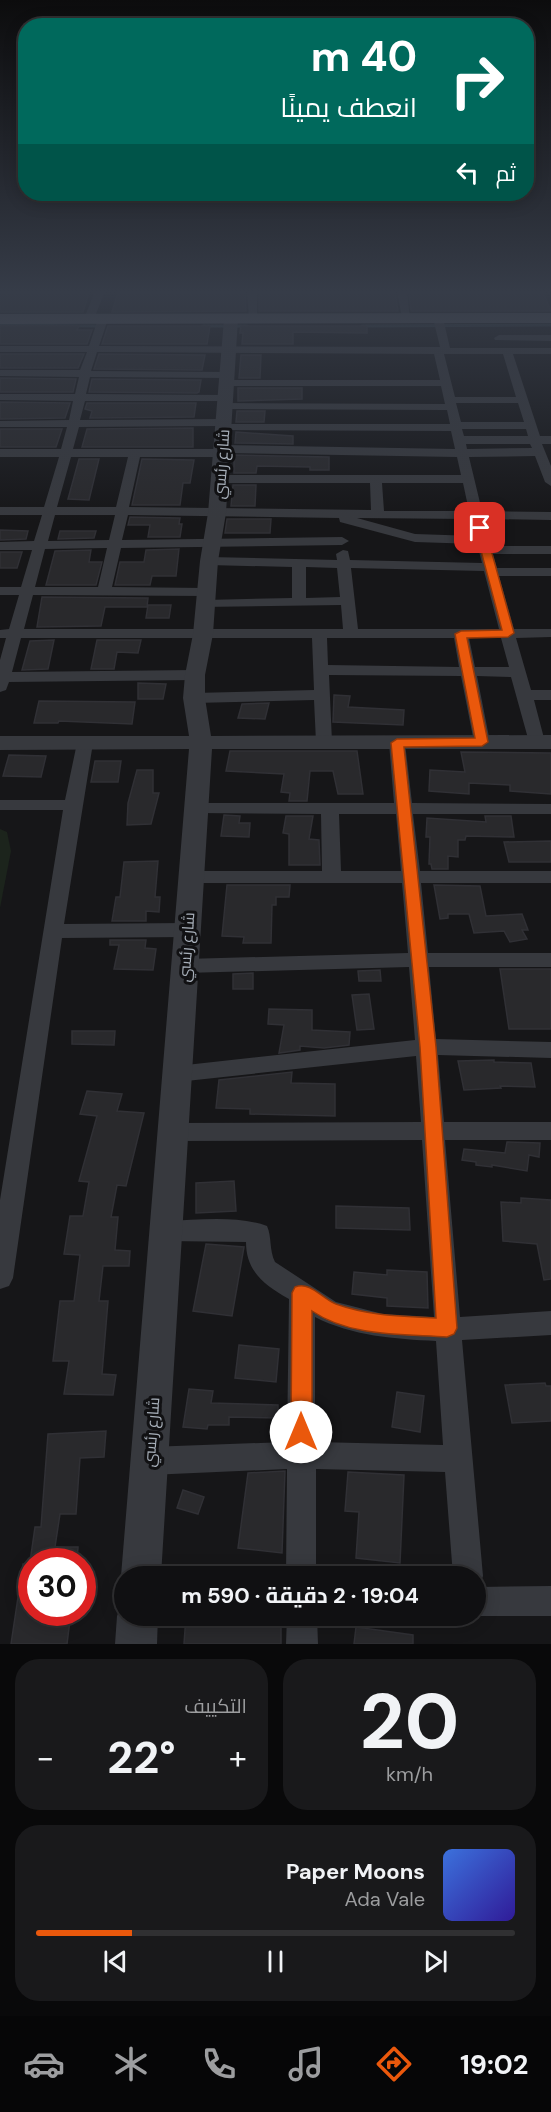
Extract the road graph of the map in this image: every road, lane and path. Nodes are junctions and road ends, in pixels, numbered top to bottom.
1 (87, 368) edge
2 (154, 368) edge
3 (187, 368) edge
4 (233, 368) edge
5 (284, 368) edge
6 (347, 368) edge
7 (446, 368) edge
8 (511, 368) edge
9 (0, 373) edge
10 (85, 373) junction
11 (342, 383) junction
12 (451, 386) junction
13 (228, 390) junction
14 (516, 392) junction
15 (0, 398) edge
16 (80, 398) junction
17 (343, 405) junction
18 (474, 413) dead end
19 (455, 419) junction
20 (74, 423) junction
21 (0, 424) edge
22 (530, 426) junction
23 (344, 428) junction
24 (551, 440) edge
25 (537, 446) junction
26 (0, 453) edge
27 (65, 453) junction
28 (135, 453) junction
29 (463, 453) junction
30 (344, 465) junction
31 (376, 479) junction
32 (468, 479) junction
33 (551, 482) edge
34 (0, 511) edge
35 (49, 511) junction
36 (122, 511) junction
37 (217, 512) junction
38 (378, 514) junction
39 (476, 515) junction
40 (340, 516) junction
41 (551, 516) edge
42 (277, 542) junction
43 (342, 542) junction
44 (113, 544) junction
45 (484, 545) junction
46 (0, 546) edge
47 (40, 546) junction
48 (400, 550) junction
49 (551, 550) edge
50 (211, 552) junction
51 (278, 563) junction
52 (299, 563) junction
53 (344, 564) junction
54 (491, 570) junction
55 (551, 572) edge
56 (0, 591) edge
57 (26, 591) junction
58 (104, 592) junction
59 (206, 598) junction
60 (299, 601) junction
61 (348, 601) junction
62 (319, 633) junction
63 (508, 633) junction
64 (551, 633) edge
65 (7, 634) edge
66 (203, 634) junction
67 (351, 634) junction
68 (461, 634) junction
69 (320, 670) junction
70 (467, 671) junction
71 (518, 672) junction
72 (1, 681) edge
73 (195, 687) junction
74 (321, 695) junction
75 (525, 695) junction
76 (551, 695) edge
77 (324, 742) junction
78 (482, 742) junction
79 (544, 742) edge
80 (0, 743) edge
81 (85, 743) junction
82 (201, 743) junction
83 (397, 743) junction
84 (0, 805) edge
85 (73, 805) junction
86 (196, 808) junction
87 (330, 808) junction
88 (404, 808) junction
89 (551, 809) edge
90 (190, 877) junction
91 (332, 877) junction
92 (410, 877) junction
93 (551, 877) edge
94 (187, 930) junction
95 (55, 931) junction
96 (419, 960) junction
97 (551, 960) edge
98 (185, 966) junction
99 (428, 1047) junction
100 (551, 1050) edge
101 (177, 1074) junction
102 (551, 1131) edge
103 (173, 1132) junction
104 (435, 1133) junction
105 (166, 1231) junction
106 (0, 1278) edge
107 (302, 1293) junction
108 (551, 1323) edge
109 (447, 1328) junction
110 (301, 1455) junction
111 (458, 1459) junction
112 (149, 1461) junction
113 (142, 1566) edge
114 (301, 1566) edge
115 (467, 1566) edge
116 (551, 1601) edge
117 (486, 1602) edge
118 (137, 1626) edge
119 (302, 1626) edge
120 (136, 1644) edge
121 (302, 1644) edge

1 - 10 street
2 - 13 street
3 - 13 highway
4 - 13 street
5 - 13 highway
6 - 13 street
7 - 12 street
8 - 14 street
9 - 10 street
10 - 13 street
10 - 16 street
11 - 12 street
11 - 13 street
11 - 17 street
12 - 19 street
13 - 16 street
13 - 17 street
13 - 20 street
13 - 23 street
13 - 28 street
13 - 30 street
13 - 30 street
13 - 37 street, شارع رئسي
14 - 19 street
14 - 22 street
15 - 16 street
16 - 20 street
17 - 19 street
17 - 23 street
18 - 19 street
19 - 22 street
19 - 23 street
19 - 25 street
19 - 29 street
20 - 21 street
20 - 27 street
22 - 25 street
23 - 30 street
24 - 25 street
25 - 29 street
25 - 33 street
26 - 27 street
27 - 28 street
27 - 35 street
28 - 36 street
29 - 30 street
29 - 32 street
30 - 31 street
31 - 32 street
31 - 38 street
32 - 39 street
34 - 35 street
35 - 36 street
35 - 47 street
36 - 37 street
36 - 44 street
37 - 40 street
37 - 50 street, شارع رئسي
38 - 39 street
38 - 40 street
39 - 41 street
39 - 45 street
40 - 43 street
40 - 48 street
42 - 43 street
42 - 50 street
42 - 51 street
43 - 53 street
44 - 47 street
44 - 50 street
44 - 58 street
45 - 48 street
45 - 49 street
45 - 54 street
46 - 47 street
47 - 57 street
48 - 53 street
48 - 54 street
50 - 51 street
50 - 59 street, شارع رئسي
51 - 52 street
52 - 53 street
52 - 60 street
53 - 61 street
54 - 55 street
54 - 63 street
56 - 57 street
57 - 58 street
57 - 65 street
58 - 59 street
59 - 60 street
59 - 66 street, شارع رئسي
60 - 61 street
61 - 67 street
62 - 66 street
62 - 67 street
62 - 69 street
63 - 64 street
63 - 68 street
63 - 71 street
65 - 66 street
65 - 72 street
66 - 73 street, شارع رئسي
67 - 68 street
68 - 70 street
69 - 70 street
69 - 74 street
70 - 71 street
70 - 78 street
71 - 75 street
72 - 73 street
73 - 74 street
73 - 82 street, شارع رئسي
74 - 77 street
75 - 76 street
75 - 79 street
77 - 82 street
77 - 83 street
78 - 79 street
78 - 83 street
80 - 81 street
81 - 82 street
81 - 85 street
82 - 86 street, شارع رئسي
83 - 88 street
84 - 85 street
85 - 95 street
86 - 87 street
86 - 90 street, شارع رئسي
87 - 88 street
87 - 91 street
88 - 89 street
88 - 92 street
90 - 91 street
90 - 94 street, شارع رئسي
91 - 92 street
92 - 93 street
92 - 96 street
94 - 95 street
94 - 98 street, شارع رئسي
95 - 106 street
96 - 97 street
96 - 98 street
96 - 99 street
98 - 101 street, شارع رئسي
99 - 100 street
99 - 101 street
99 - 104 street
101 - 103 street, شارع رئسي
102 - 104 street
103 - 104 street
103 - 105 street, شارع رئسي
104 - 109 street
105 - 107 street
105 - 112 street, شارع رئسي
107 - 109 street
107 - 110 street
108 - 109 street
109 - 111 street
110 - 111 street
110 - 112 street
110 - 114 street
111 - 115 street
112 - 113 street, شارع رئسي
116 - 117 street
118 - 120 street
119 - 121 street

